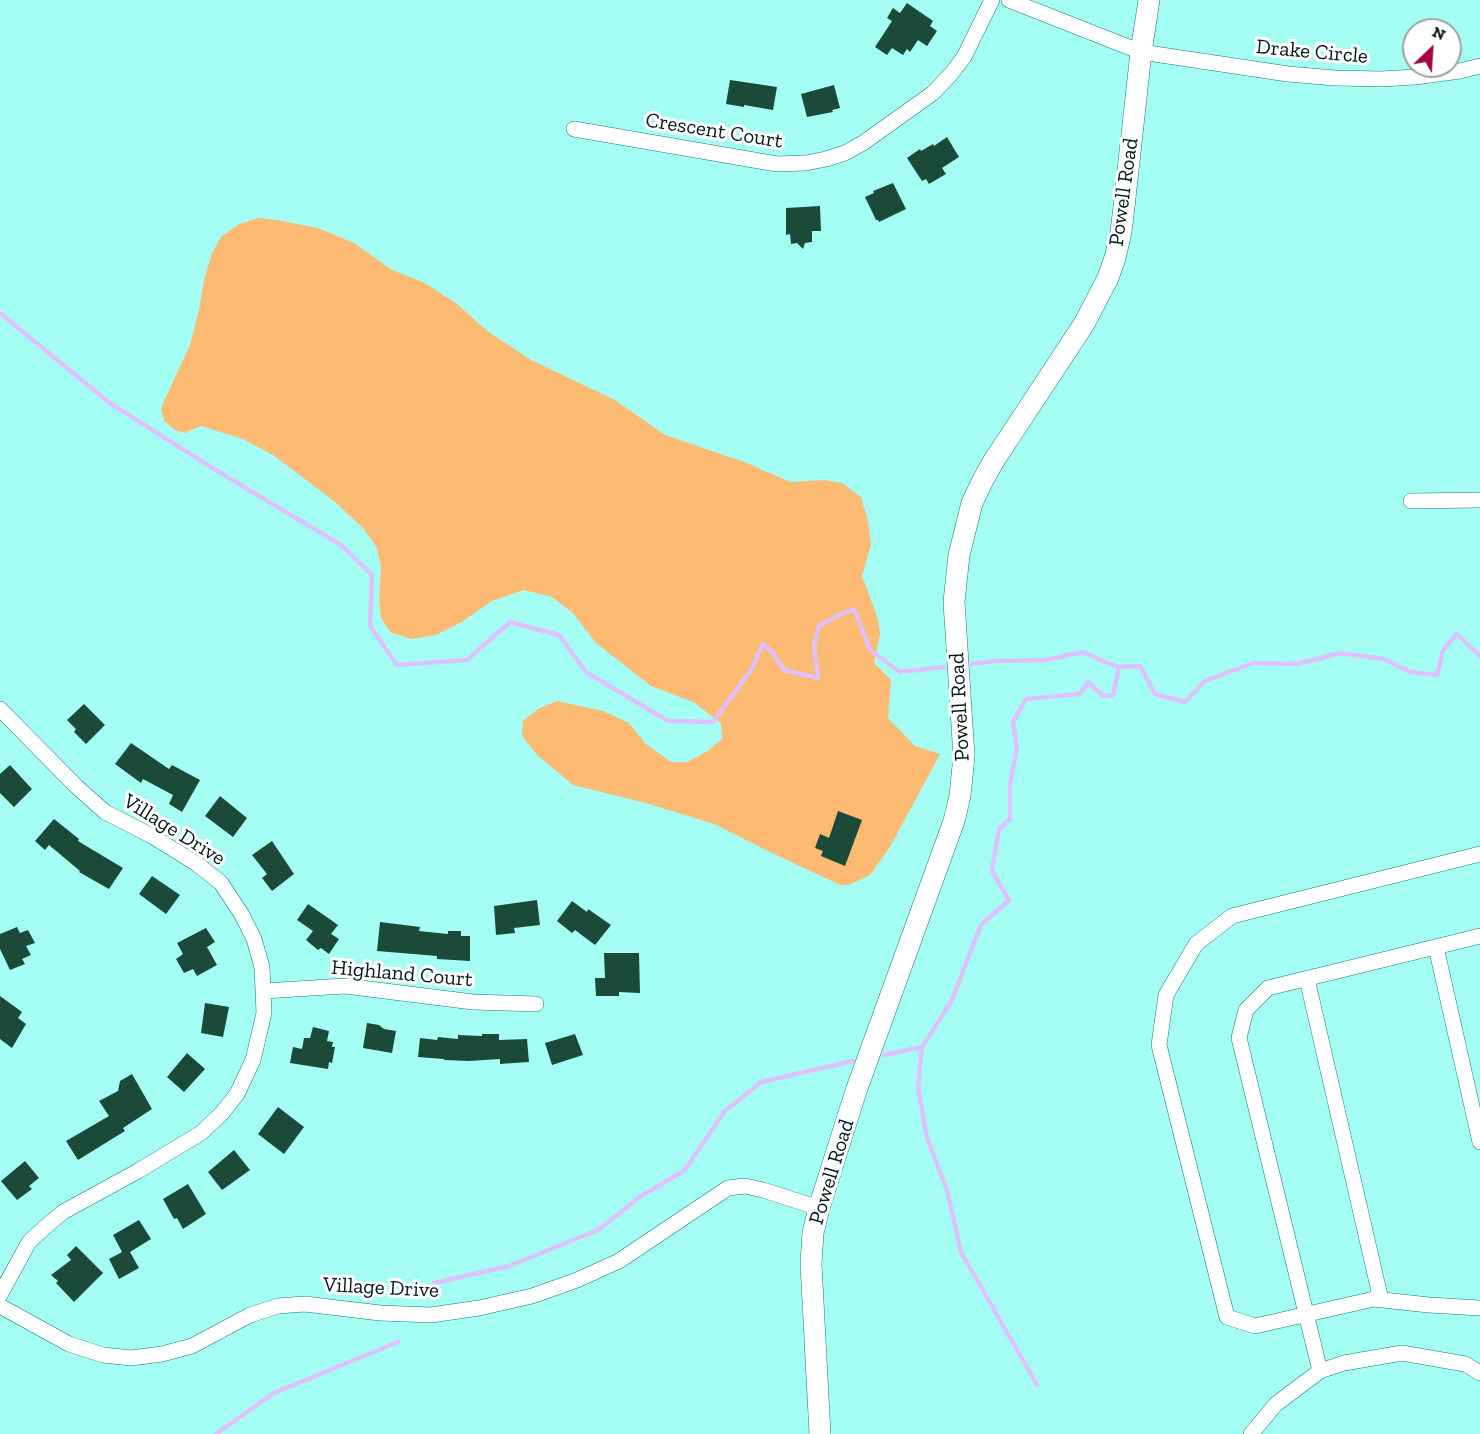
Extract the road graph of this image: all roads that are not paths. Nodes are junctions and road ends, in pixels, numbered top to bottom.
1 (992, 0) edge
2 (1009, 0) edge
3 (1149, 0) edge
4 (1141, 52) junction
5 (1480, 66) edge
6 (574, 129) dead end
7 (1411, 501) dead end
8 (1480, 501) edge
9 (0, 709) edge
10 (1480, 854) edge
11 (1480, 936) edge
12 (1436, 947) junction
13 (1307, 979) junction
14 (264, 991) junction
15 (536, 1004) dead end
16 (1480, 1142) edge
17 (819, 1208) junction
18 (0, 1295) edge
19 (1381, 1300) junction
20 (0, 1306) edge
21 (1480, 1308) edge
22 (1306, 1315) junction
23 (1320, 1371) junction
24 (1480, 1373) edge
25 (820, 1434) edge
26 (1251, 1434) edge

1 - 6 street, Crescent Court
2 - 4 street, Drake Circle
3 - 4 street, Powell Road
4 - 5 street, Drake Circle
4 - 17 street, Powell Road
7 - 8 street
9 - 14 street, Village Drive
10 - 22 street
11 - 12 street
12 - 13 street
12 - 16 street
13 - 19 street
13 - 22 street
14 - 15 street, Highland Court
14 - 18 street, Village Drive
17 - 20 street, Village Drive
17 - 25 street, Powell Road
19 - 21 street
19 - 22 street
22 - 23 street
23 - 24 street
23 - 26 street

